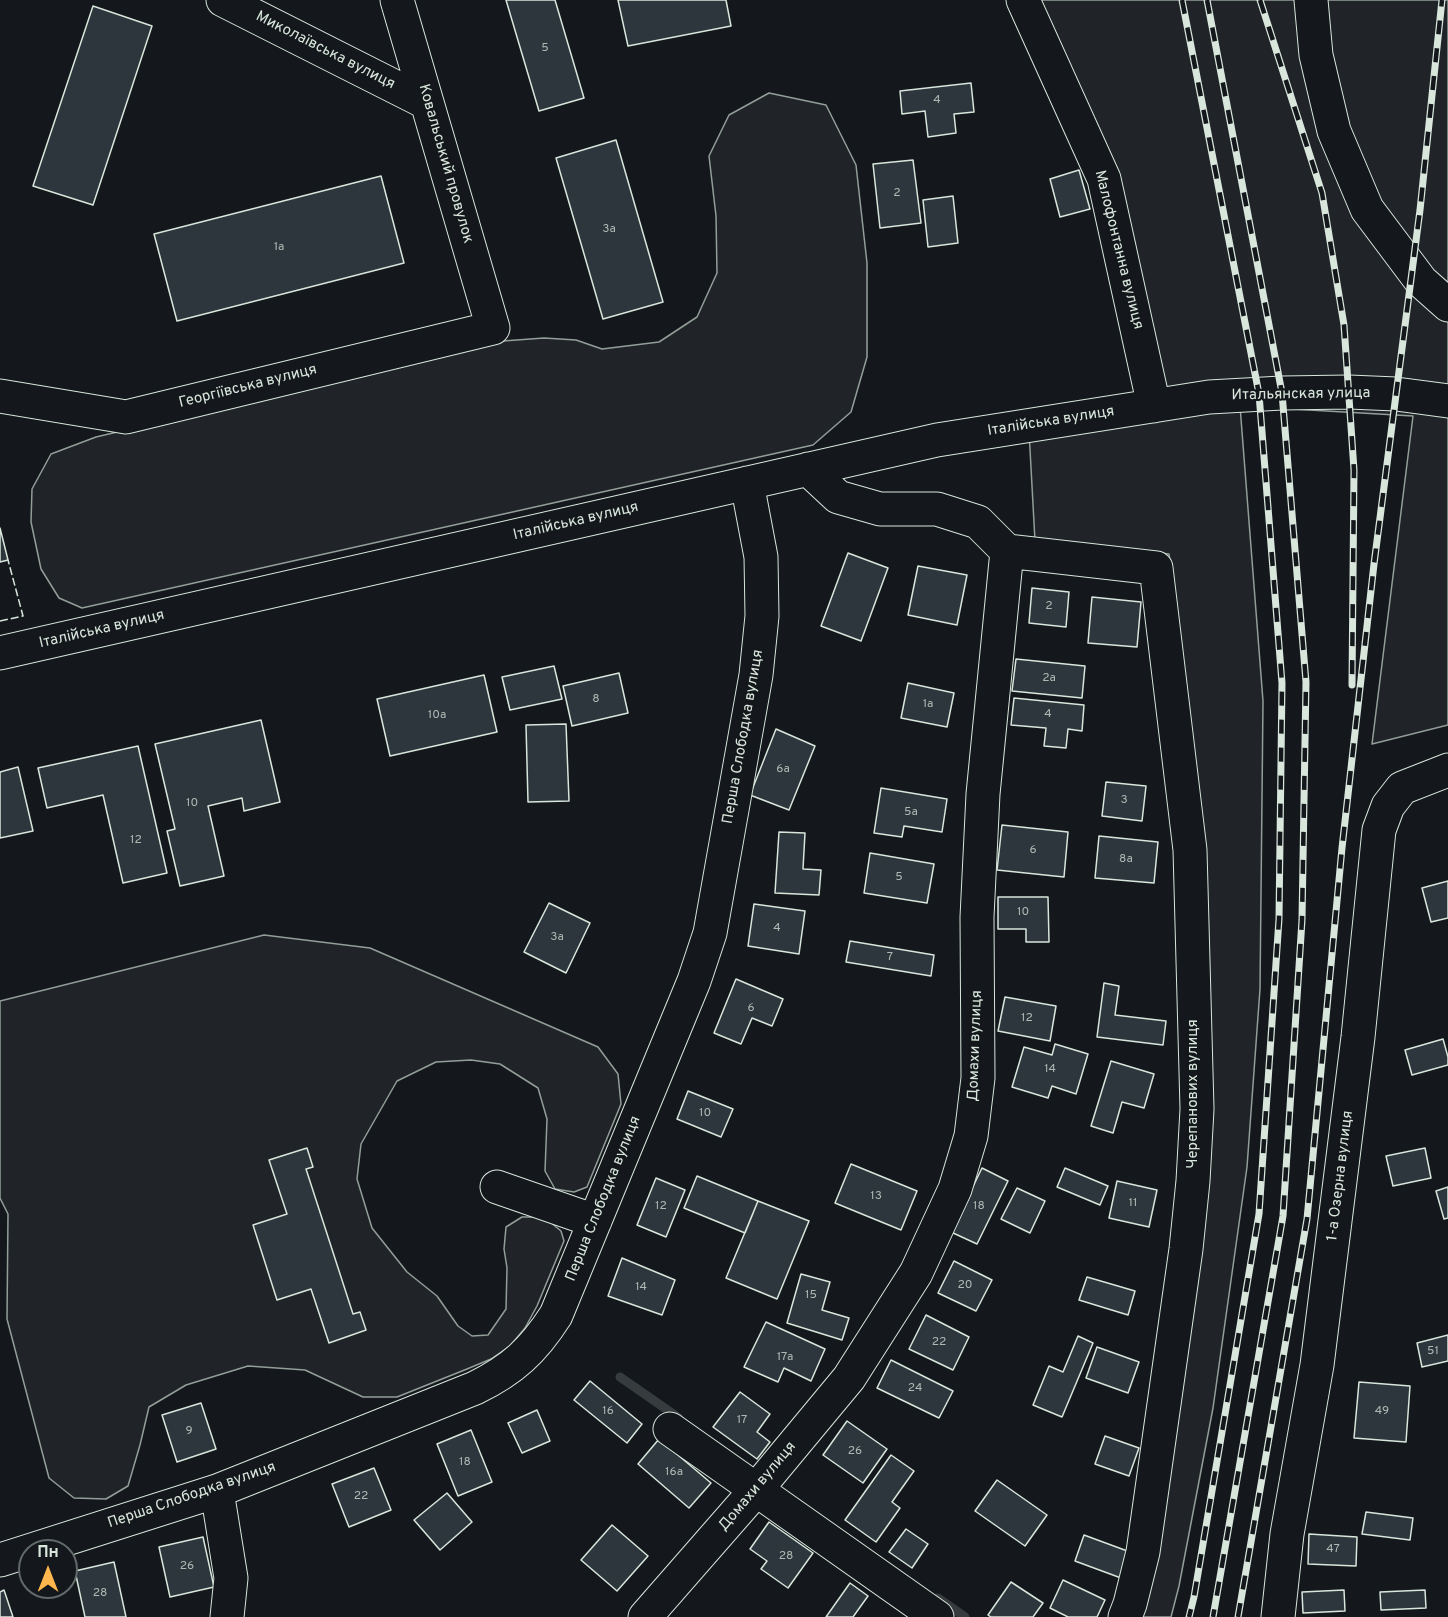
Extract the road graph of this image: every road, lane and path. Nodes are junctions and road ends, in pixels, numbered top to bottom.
1 (223, 0) edge
2 (397, 0) edge
3 (1023, 0) edge
4 (1311, 0) edge
5 (427, 103) junction
6 (1448, 305) edge
7 (493, 328) joint
8 (0, 396) edge
9 (1448, 400) edge
10 (1154, 406) junction
11 (808, 470) junction
12 (747, 483) junction
13 (1007, 551) junction
14 (0, 653) edge
15 (1448, 770) edge
16 (497, 1187) dead end
17 (595, 1221) junction
18 (670, 1429) dead end
19 (756, 1490) junction
20 (217, 1491) junction
21 (0, 1560) edge
22 (227, 1617) edge
23 (645, 1617) edge
24 (937, 1617) edge
25 (1125, 1617) edge
26 (1278, 1617) edge

1 - 5 street, Миколаївська вулиця
2 - 5 street, Ковальський провулок
3 - 10 street, Малофонтанна вулиця
4 - 6 street
5 - 7 street, Ковальський провулок
7 - 8 street, Георгіївська вулиця
9 - 10 street, Итальянская улица
10 - 11 street, Італійська вулиця
11 - 12 street, Італійська вулиця
11 - 13 street
12 - 14 street, Італійська вулиця
12 - 17 street, Перша Слободка вулиця
13 - 19 street, Домахи вулиця
13 - 25 street, Черепанових вулиця
15 - 26 street, 1-а Озерна вулиця
16 - 17 street
17 - 20 street, Перша Слободка вулиця
18 - 19 street
19 - 23 street, Домахи вулиця
19 - 24 street
20 - 21 street, Перша Слободка вулиця
20 - 22 street

